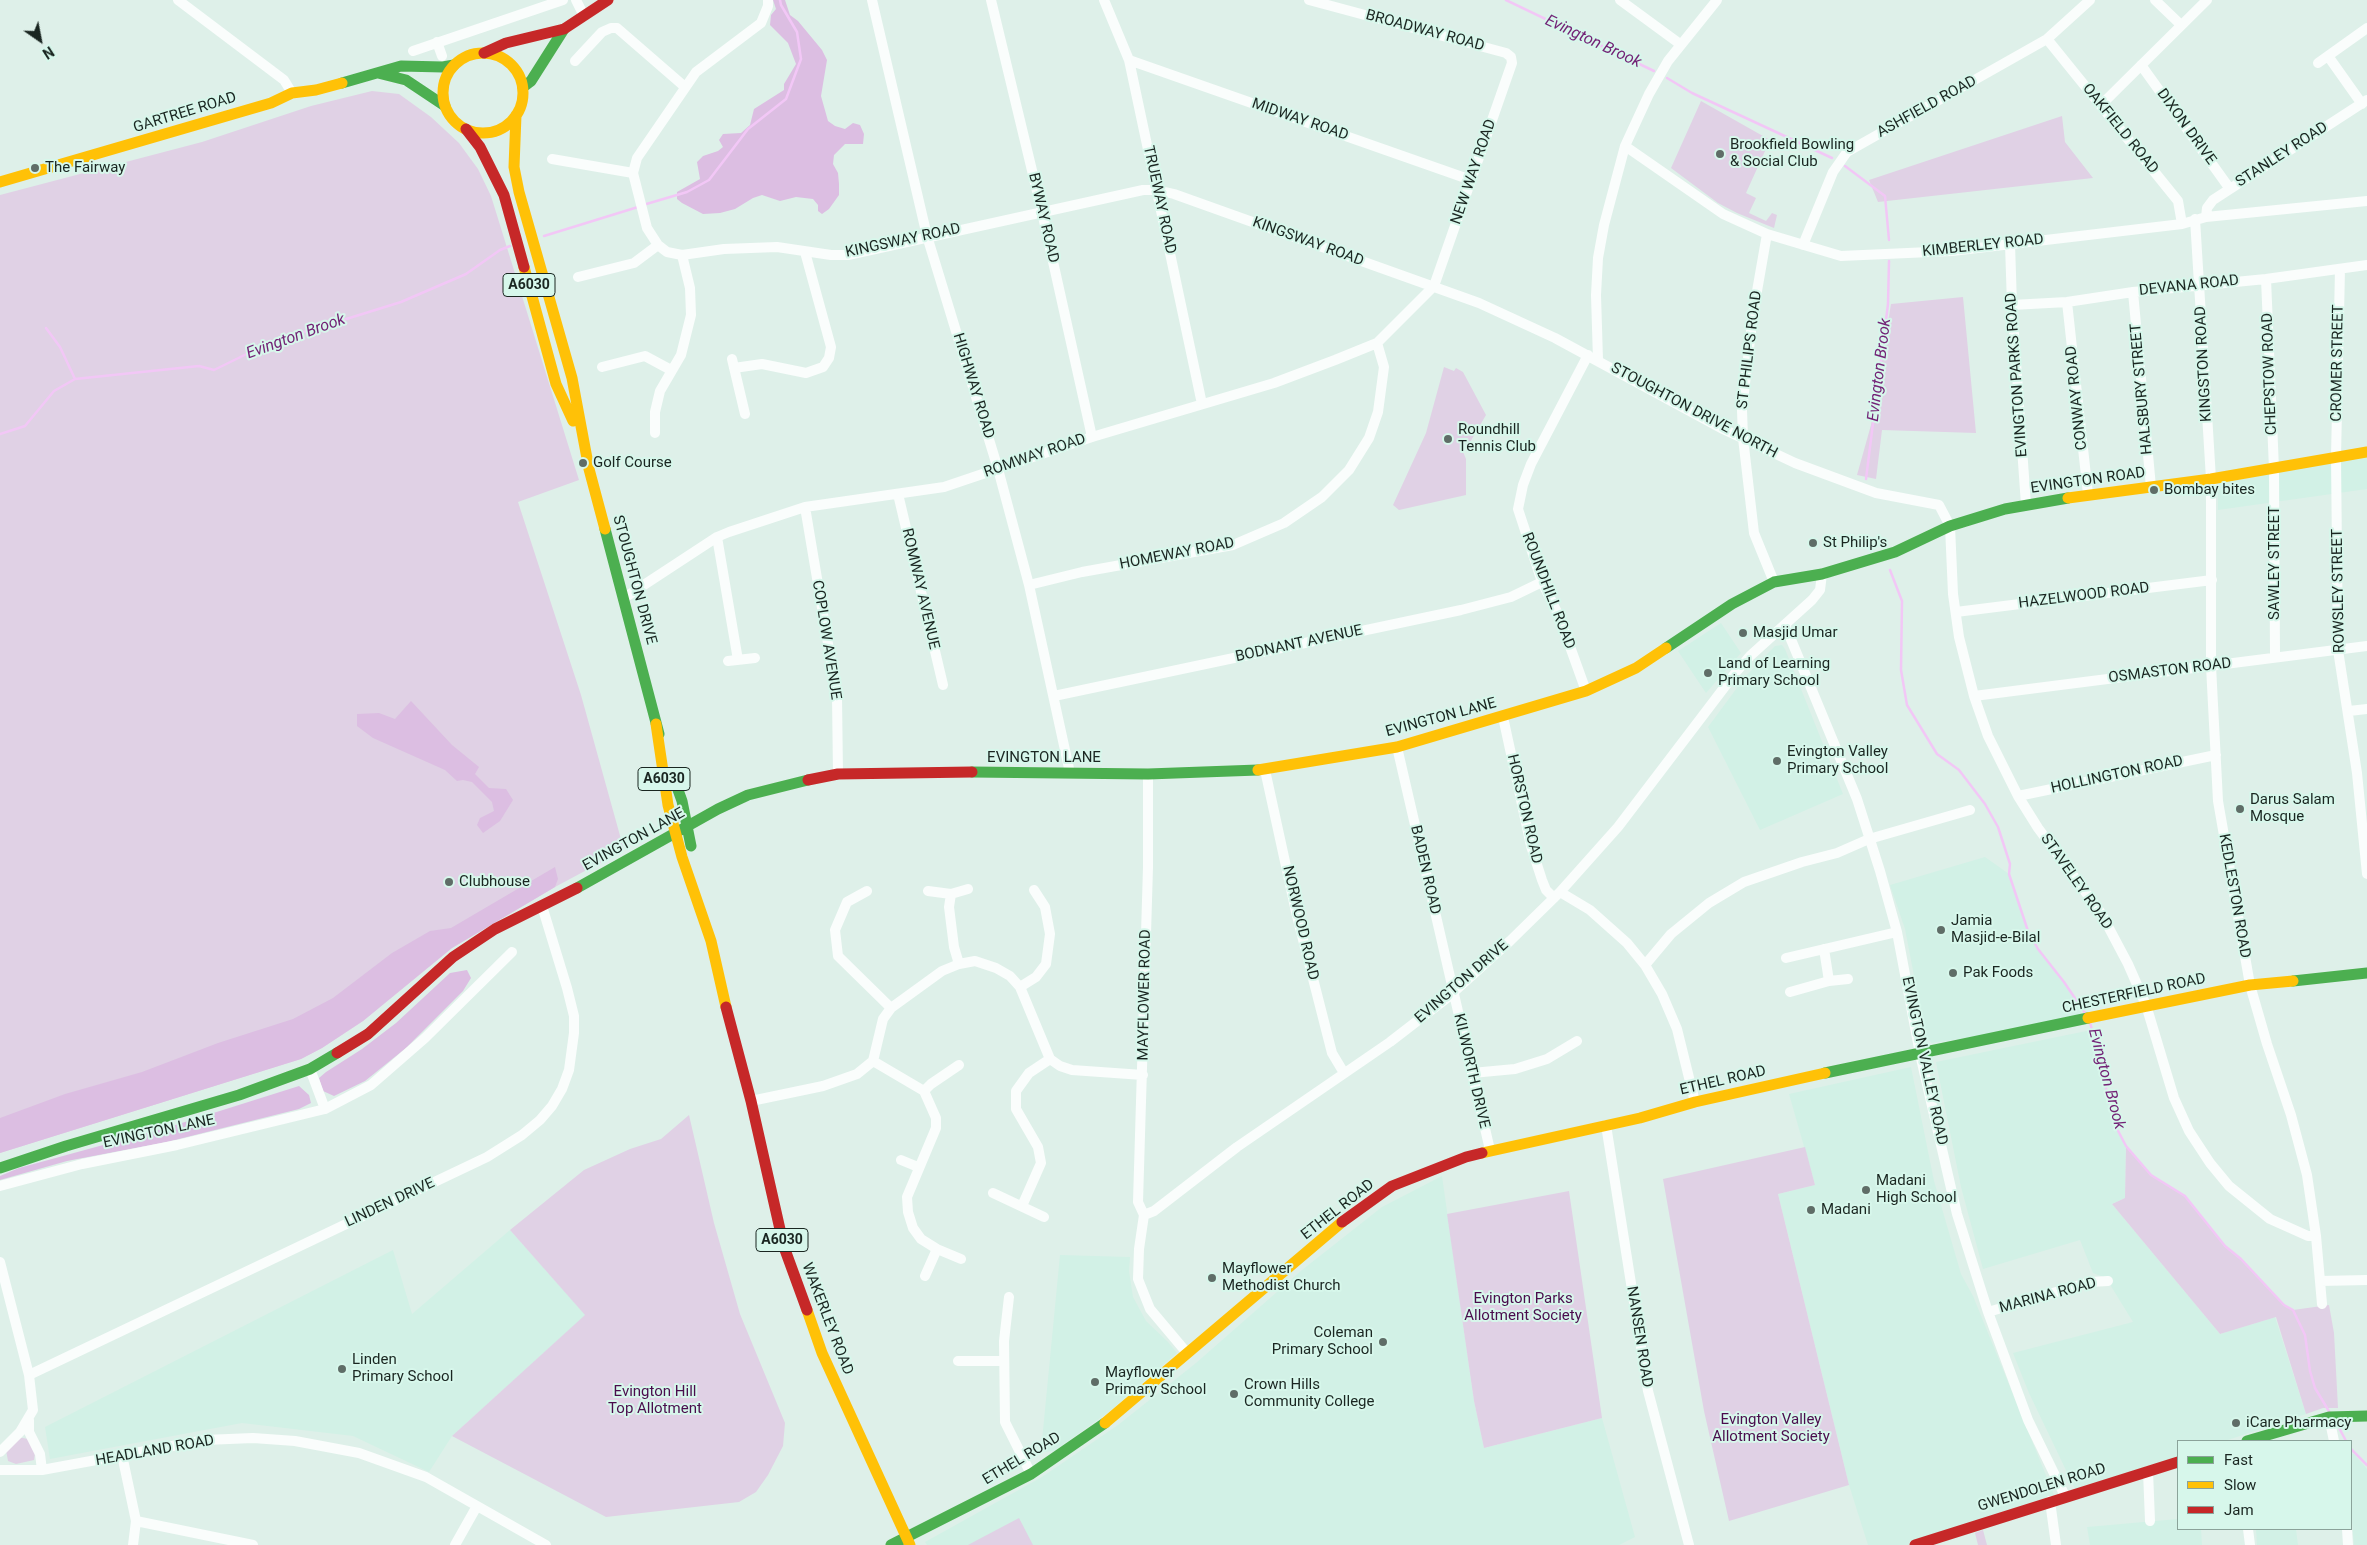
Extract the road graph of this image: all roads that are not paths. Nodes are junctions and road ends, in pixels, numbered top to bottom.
1 (179, 0) edge
2 (563, 0) edge
3 (576, 0) edge
4 (608, 0) edge
5 (768, 0) edge
6 (872, 0) edge
7 (991, 0) edge
8 (1104, 0) edge
9 (1309, 0) edge
10 (1620, 0) edge
11 (1717, 0) edge
12 (2090, 0) edge
13 (2155, 0) edge
14 (2207, 0) edge
15 (584, 16) junction
16 (2181, 26) junction
17 (2367, 28) edge
18 (564, 29) junction
19 (2047, 40) junction
20 (437, 42) junction
21 (1680, 44) junction
22 (413, 51) dead end
23 (484, 53) junction
24 (442, 56) dead end
25 (2328, 56) junction
26 (1511, 57) joint
27 (575, 60) dead end
28 (1129, 60) junction
29 (2318, 63) dead end
30 (454, 65) junction
31 (2141, 65) junction
32 (377, 73) junction
33 (685, 87) junction
34 (523, 88) junction
35 (292, 93) junction
36 (2364, 102) edge
37 (2101, 105) junction
38 (445, 106) junction
39 (516, 115) junction
40 (466, 129) junction
41 (1625, 146) junction
42 (552, 159) dead end
43 (633, 172) junction
44 (1471, 180) junction
45 (0, 182) edge
46 (2230, 188) junction
47 (1156, 190) junction
48 (2367, 201) edge
49 (1042, 212) junction
50 (2206, 217) junction
51 (2195, 219) junction
52 (2182, 224) junction
53 (1767, 234) junction
54 (927, 236) junction
55 (2010, 244) junction
56 (658, 245) junction
57 (1803, 245) junction
58 (805, 252) junction
59 (682, 256) junction
60 (2367, 265) edge
61 (2340, 269) junction
62 (578, 277) dead end
63 (2266, 279) junction
64 (2200, 284) junction
65 (1434, 286) junction
66 (2133, 292) junction
67 (2067, 302) junction
68 (2012, 305) junction
69 (1377, 343) junction
70 (1588, 355) junction
71 (1598, 360) junction
72 (602, 367) dead end
73 (671, 370) junction
74 (1202, 404) junction
75 (745, 414) dead end
76 (655, 433) dead end
77 (1092, 437) junction
78 (1742, 438) junction
79 (583, 445) junction
80 (2367, 452) edge
81 (2336, 457) junction
82 (2274, 468) junction
83 (998, 469) junction
84 (2211, 479) junction
85 (2150, 487) junction
86 (898, 494) junction
87 (2088, 494) junction
88 (2026, 505) junction
89 (805, 507) junction
90 (1950, 526) junction
91 (717, 537) junction
92 (1822, 574) junction
93 (2212, 580) junction
94 (1542, 582) junction
95 (1774, 582) junction
96 (1028, 585) junction
97 (624, 598) junction
98 (1956, 612) junction
99 (1785, 625) junction
100 (2367, 646) edge
101 (2338, 650) junction
102 (2275, 656) junction
103 (755, 658) dead end
104 (738, 660) junction
105 (728, 661) dead end
106 (2211, 666) junction
107 (943, 685) dead end
108 (1586, 691) junction
109 (1054, 696) junction
110 (1974, 696) junction
111 (2367, 709) edge
112 (2349, 711) junction
113 (1503, 717) junction
114 (656, 724) junction
115 (1397, 747) junction
116 (2216, 755) junction
117 (1265, 770) junction
118 (1070, 773) junction
119 (2362, 773) edge
120 (838, 774) junction
121 (1148, 774) junction
122 (2018, 796) junction
123 (1970, 810) dead end
124 (686, 827) junction
125 (676, 834) junction
126 (1869, 839) junction
127 (2365, 841) edge
128 (2367, 874) edge
129 (968, 888) dead end
130 (1034, 890) dead end
131 (867, 891) dead end
132 (928, 891) dead end
133 (951, 894) junction
134 (1557, 895) junction
135 (542, 906) junction
136 (704, 919) junction
137 (1897, 932) junction
138 (1824, 950) junction
139 (512, 952) dead end
140 (1786, 958) dead end
141 (959, 964) junction
142 (1645, 965) junction
143 (2367, 973) edge
144 (1848, 979) dead end
145 (1829, 981) junction
146 (2250, 985) junction
147 (1020, 987) junction
148 (1453, 992) junction
149 (1790, 992) dead end
150 (2146, 1004) junction
151 (891, 1008) junction
152 (1577, 1041) dead end
153 (1915, 1055) junction
154 (1050, 1059) junction
155 (873, 1061) junction
156 (959, 1065) dead end
157 (310, 1070) junction
158 (1344, 1073) junction
159 (1472, 1073) junction
160 (1143, 1074) junction
161 (924, 1091) junction
162 (751, 1102) junction
163 (1695, 1102) junction
164 (325, 1109) junction
165 (1606, 1125) junction
166 (1490, 1150) junction
167 (901, 1160) dead end
168 (918, 1167) junction
169 (0, 1168) edge
170 (0, 1186) edge
171 (993, 1193) dead end
172 (1022, 1206) junction
173 (1144, 1215) junction
174 (1044, 1217) dead end
175 (2316, 1236) junction
176 (937, 1249) junction
177 (961, 1259) dead end
178 (0, 1262) edge
179 (925, 1276) dead end
180 (2367, 1280) edge
181 (2108, 1281) dead end
182 (2320, 1281) junction
183 (1009, 1297) dead end
184 (2322, 1304) dead end
185 (1988, 1312) junction
186 (1187, 1353) junction
187 (958, 1361) dead end
188 (1003, 1361) junction
189 (29, 1375) junction
190 (2367, 1416) edge
191 (2332, 1417) junction
192 (29, 1420) junction
193 (2252, 1440) edge
194 (2334, 1440) edge
195 (0, 1452) edge
196 (122, 1455) junction
197 (2177, 1462) edge
198 (0, 1470) edge
199 (42, 1470) junction
200 (2148, 1471) junction
201 (1031, 1474) junction
202 (2065, 1496) junction
203 (2050, 1501) junction
204 (477, 1506) junction
205 (136, 1521) junction
206 (2150, 1521) dead end
207 (2248, 1530) edge
208 (2347, 1530) edge
209 (908, 1541) edge
210 (133, 1545) edge
211 (253, 1545) edge
212 (455, 1545) edge
213 (546, 1545) edge
214 (890, 1545) edge
215 (1689, 1545) edge
216 (1915, 1545) edge
217 (2056, 1545) edge
218 (2250, 1545) edge
219 (2348, 1545) edge

1 - 35 street
2 - 20 street
3 - 15 street
4 - 15 main road
5 - 33 street
6 - 54 street, HIGHWAY ROAD
7 - 49 street, BYWAY ROAD
8 - 28 street, TRUEWAY ROAD
9 - 26 street, BROADWAY ROAD
10 - 21 street
11 - 21 street
12 - 19 street, ASHFIELD ROAD
13 - 16 street
14 - 16 street
15 - 18 main road
16 - 31 street
17 - 25 street
18 - 23 main road
18 - 34 main road
19 - 37 street, OAKFIELD ROAD
19 - 57 street, ASHFIELD ROAD
20 - 22 street
20 - 24 street
21 - 41 street
23 - 30 main road
23 - 34 main road
25 - 29 street
25 - 36 street
26 - 44 street, NEW WAY ROAD
27 - 33 street
28 - 44 street, MIDWAY ROAD
28 - 47 street, TRUEWAY ROAD
30 - 32 main road, GARTREE ROAD
30 - 38 main road
31 - 37 street
31 - 46 street, DIXON DRIVE
32 - 35 main road, GARTREE ROAD
32 - 38 main road, GARTREE ROAD
33 - 43 street
34 - 39 main road
35 - 45 main road, GARTREE ROAD
36 - 46 street, STANLEY ROAD
37 - 52 street, OAKFIELD ROAD
38 - 40 main road
39 - 40 main road
39 - 79 main road, STOUGHTON DRIVE / A6030
40 - 79 main road, STOUGHTON DRIVE / A6030
41 - 53 street, KIMBERLEY ROAD
41 - 71 street
42 - 43 street
43 - 56 street
44 - 65 street, NEW WAY ROAD
46 - 50 street, STANLEY ROAD
47 - 49 street, KINGSWAY ROAD
47 - 65 street, KINGSWAY ROAD
47 - 74 street, TRUEWAY ROAD
48 - 50 street, KIMBERLEY ROAD
49 - 54 street, KINGSWAY ROAD
49 - 77 street, BYWAY ROAD
50 - 51 street, KIMBERLEY ROAD
51 - 52 street, KIMBERLEY ROAD
51 - 64 street, KINGSTON ROAD
52 - 55 street, KIMBERLEY ROAD
53 - 57 street, KIMBERLEY ROAD
53 - 78 street, ST PHILIPS ROAD
54 - 58 street, KINGSWAY ROAD
54 - 83 street, HIGHWAY ROAD
55 - 57 street, KIMBERLEY ROAD
55 - 68 street, EVINGTON PARKS ROAD
56 - 59 street, KINGSWAY ROAD
56 - 62 street
58 - 59 street, KINGSWAY ROAD
58 - 75 street
59 - 73 street
60 - 61 street, DEVANA ROAD
61 - 63 street, DEVANA ROAD
61 - 81 street, CROMER STREET
63 - 64 street, DEVANA ROAD
63 - 82 street, CHEPSTOW ROAD
64 - 66 street, DEVANA ROAD
64 - 84 street, KINGSTON ROAD
65 - 69 street, ROMWAY ROAD
65 - 70 street, STOUGHTON DRIVE NORTH
66 - 67 street, DEVANA ROAD
66 - 85 street, HALSBURY STREET
67 - 68 street, DEVANA ROAD
67 - 87 street, CONWAY ROAD
68 - 88 street, EVINGTON PARKS ROAD
69 - 74 street, ROMWAY ROAD
69 - 96 street, HOMEWAY ROAD
70 - 71 street, STOUGHTON DRIVE NORTH
70 - 94 street, ROUNDHILL ROAD
71 - 78 street, STOUGHTON DRIVE NORTH
72 - 73 street
73 - 76 street
74 - 77 street, ROMWAY ROAD
77 - 83 street, ROMWAY ROAD
78 - 90 street, STOUGHTON DRIVE NORTH
78 - 95 street, ST PHILIPS ROAD
79 - 97 main road, STOUGHTON DRIVE / A6030
80 - 81 main road, EVINGTON ROAD
81 - 82 main road, EVINGTON ROAD
81 - 101 street, ROWSLEY STREET
82 - 84 main road, EVINGTON ROAD
82 - 102 street, SAWLEY STREET
83 - 86 street, ROMWAY ROAD
83 - 96 street, HIGHWAY ROAD
84 - 85 main road, EVINGTON ROAD
84 - 93 street, KEDLESTON ROAD
85 - 87 main road, EVINGTON ROAD
86 - 89 street, ROMWAY ROAD
86 - 107 street, ROMWAY AVENUE
87 - 88 main road, EVINGTON ROAD
88 - 90 main road, EVINGTON ROAD
89 - 91 street, ROMWAY ROAD
89 - 120 street, COPLOW AVENUE
90 - 92 main road, EVINGTON ROAD
90 - 98 street, STAVELEY ROAD
91 - 97 street, ROMWAY ROAD
91 - 104 street
92 - 95 main road, EVINGTON LANE
92 - 99 street, EVINGTON DRIVE
93 - 98 street, HAZELWOOD ROAD
93 - 106 street, KEDLESTON ROAD
94 - 108 street, ROUNDHILL ROAD
94 - 109 street, BODNANT AVENUE
95 - 108 main road, EVINGTON LANE
96 - 109 street, HIGHWAY ROAD
97 - 114 main road, STOUGHTON DRIVE / A6030
98 - 110 street, STAVELEY ROAD
99 - 126 street, EVINGTON VALLEY ROAD
99 - 134 street, EVINGTON DRIVE
100 - 101 street, OSMASTON ROAD
101 - 102 street, OSMASTON ROAD
101 - 112 street, ROWSLEY STREET
102 - 106 street, OSMASTON ROAD
103 - 104 street
104 - 105 street
106 - 110 street, OSMASTON ROAD
106 - 116 street, KEDLESTON ROAD
108 - 113 main road, EVINGTON LANE
109 - 118 street, HIGHWAY ROAD
110 - 122 street, STAVELEY ROAD
111 - 112 street
112 - 119 street, ROWSLEY STREET
113 - 115 main road, EVINGTON LANE
113 - 134 street, HORSTON ROAD
114 - 124 main road, STOUGHTON DRIVE / A6030
114 - 125 main road, STOUGHTON DRIVE / A6030
115 - 117 main road, EVINGTON LANE
115 - 148 street, BADEN ROAD
116 - 122 street, HOLLINGTON ROAD
116 - 146 street, KEDLESTON ROAD
117 - 121 main road, EVINGTON LANE
117 - 158 street, NORWOOD ROAD
118 - 120 main road, EVINGTON LANE
118 - 121 main road, EVINGTON LANE
119 - 127 street, ROWSLEY STREET
120 - 124 main road, EVINGTON LANE
121 - 160 street, MAYFLOWER ROAD
122 - 150 street, STAVELEY ROAD
123 - 126 street
124 - 125 main road, EVINGTON LANE
124 - 136 main road, WAKERLEY ROAD / A6030
125 - 135 main road, EVINGTON LANE
125 - 136 main road, WAKERLEY ROAD / A6030
126 - 137 street, EVINGTON VALLEY ROAD
126 - 142 street
127 - 128 street, ROWSLEY STREET
129 - 133 street
130 - 147 street
131 - 151 street
132 - 133 street
133 - 141 street
134 - 142 street
134 - 148 street, EVINGTON DRIVE
135 - 157 main road, EVINGTON LANE
135 - 189 street, LINDEN DRIVE
136 - 162 main road, WAKERLEY ROAD / A6030
137 - 138 street
137 - 153 street, EVINGTON VALLEY ROAD
138 - 140 street
138 - 145 street
139 - 164 street, EVINGTON LANE
141 - 147 street
141 - 151 street
142 - 163 street
143 - 146 main road, CHESTERFIELD ROAD
144 - 145 street
145 - 149 street
146 - 150 main road, CHESTERFIELD ROAD
146 - 175 street, KEDLESTON ROAD
147 - 154 street
148 - 158 street, EVINGTON DRIVE
148 - 159 street, KILWORTH DRIVE
150 - 153 main road, CHESTERFIELD ROAD
150 - 175 street, STAVELEY ROAD
151 - 155 street
152 - 159 street
153 - 163 main road, ETHEL ROAD
153 - 185 street, EVINGTON VALLEY ROAD
154 - 160 street
154 - 172 street
155 - 161 street
155 - 162 street
156 - 161 street
157 - 164 street
157 - 169 main road, EVINGTON LANE
158 - 173 street, EVINGTON DRIVE
159 - 166 street, KILWORTH DRIVE
160 - 173 street, MAYFLOWER ROAD
161 - 168 street
162 - 209 main road, WAKERLEY ROAD / A6030
163 - 165 main road, ETHEL ROAD
164 - 170 street, EVINGTON LANE
165 - 166 main road, ETHEL ROAD
165 - 215 street, NANSEN ROAD
166 - 186 main road, ETHEL ROAD
167 - 168 street
168 - 176 street
171 - 172 street
172 - 174 street
173 - 186 street
175 - 182 street, KEDLESTON ROAD
176 - 177 street
176 - 179 street
178 - 189 street
180 - 182 street
181 - 185 street, MARINA ROAD
182 - 184 street, KEDLESTON ROAD
183 - 188 street
185 - 202 street, EVINGTON VALLEY ROAD
186 - 201 main road, ETHEL ROAD
187 - 188 street
188 - 201 street
189 - 192 street
190 - 191 main road
191 - 193 main road
191 - 194 street
192 - 195 street
192 - 199 street
196 - 199 street, HEADLAND ROAD
196 - 204 street, HEADLAND ROAD
196 - 205 street
197 - 200 main road, GWENDOLEN ROAD
198 - 199 street, HEADLAND ROAD
200 - 202 main road, GWENDOLEN ROAD
200 - 206 street
201 - 209 main road, ETHEL ROAD
202 - 203 main road, GWENDOLEN ROAD
203 - 216 main road, GWENDOLEN ROAD
203 - 217 street
204 - 212 street
204 - 213 street, HEADLAND ROAD
205 - 210 street
205 - 211 street
207 - 218 street
208 - 219 street
209 - 214 main road, ETHEL ROAD

